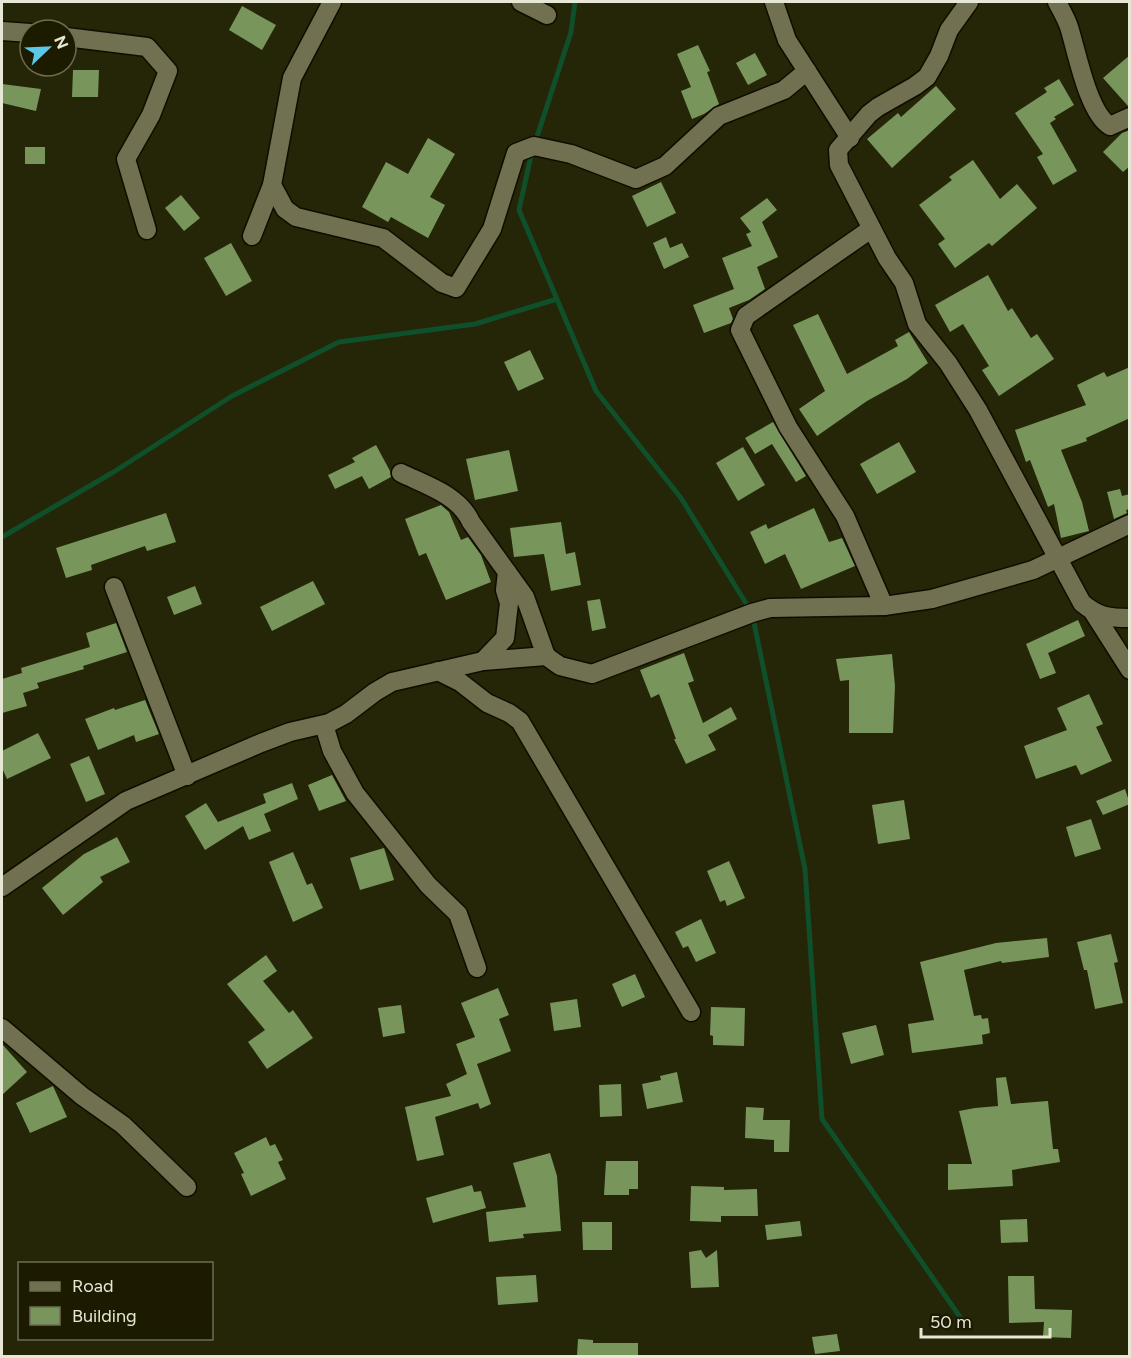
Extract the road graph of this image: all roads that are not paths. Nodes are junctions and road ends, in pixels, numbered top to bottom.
1 (332, 2) edge
2 (520, 2) edge
3 (774, 2) edge
4 (969, 2) edge
5 (1057, 2) edge
6 (547, 15) dead end
7 (2, 31) edge
8 (18, 32) edge
9 (78, 39) edge
10 (807, 71) junction
11 (1130, 117) edge
12 (850, 138) junction
13 (272, 185) junction
14 (871, 229) junction
15 (147, 230) dead end
16 (252, 236) dead end
17 (401, 473) dead end
18 (1130, 524) edge
19 (1057, 559) junction
20 (507, 572) junction
21 (114, 587) dead end
22 (884, 606) junction
23 (1093, 612) junction
24 (1130, 618) edge
25 (546, 656) junction
26 (483, 661) junction
27 (1130, 670) edge
28 (438, 672) junction
29 (324, 725) junction
30 (187, 776) junction
31 (2, 887) edge
32 (477, 968) dead end
33 (691, 1012) dead end
34 (2, 1028) edge
35 (187, 1187) dead end

1 - 13 street
2 - 6 street
3 - 10 street
4 - 12 street
5 - 11 street
7 - 8 street
9 - 15 street
10 - 12 street
10 - 13 street
12 - 14 street
13 - 16 street
14 - 19 street
14 - 22 street
17 - 20 street
18 - 19 street
19 - 22 street
19 - 23 street
20 - 25 street
20 - 26 street
21 - 30 street
22 - 25 street
23 - 24 street
23 - 27 street
25 - 26 street
26 - 28 street
28 - 29 street
28 - 33 street
29 - 30 street
29 - 32 street
30 - 31 street
34 - 35 street

